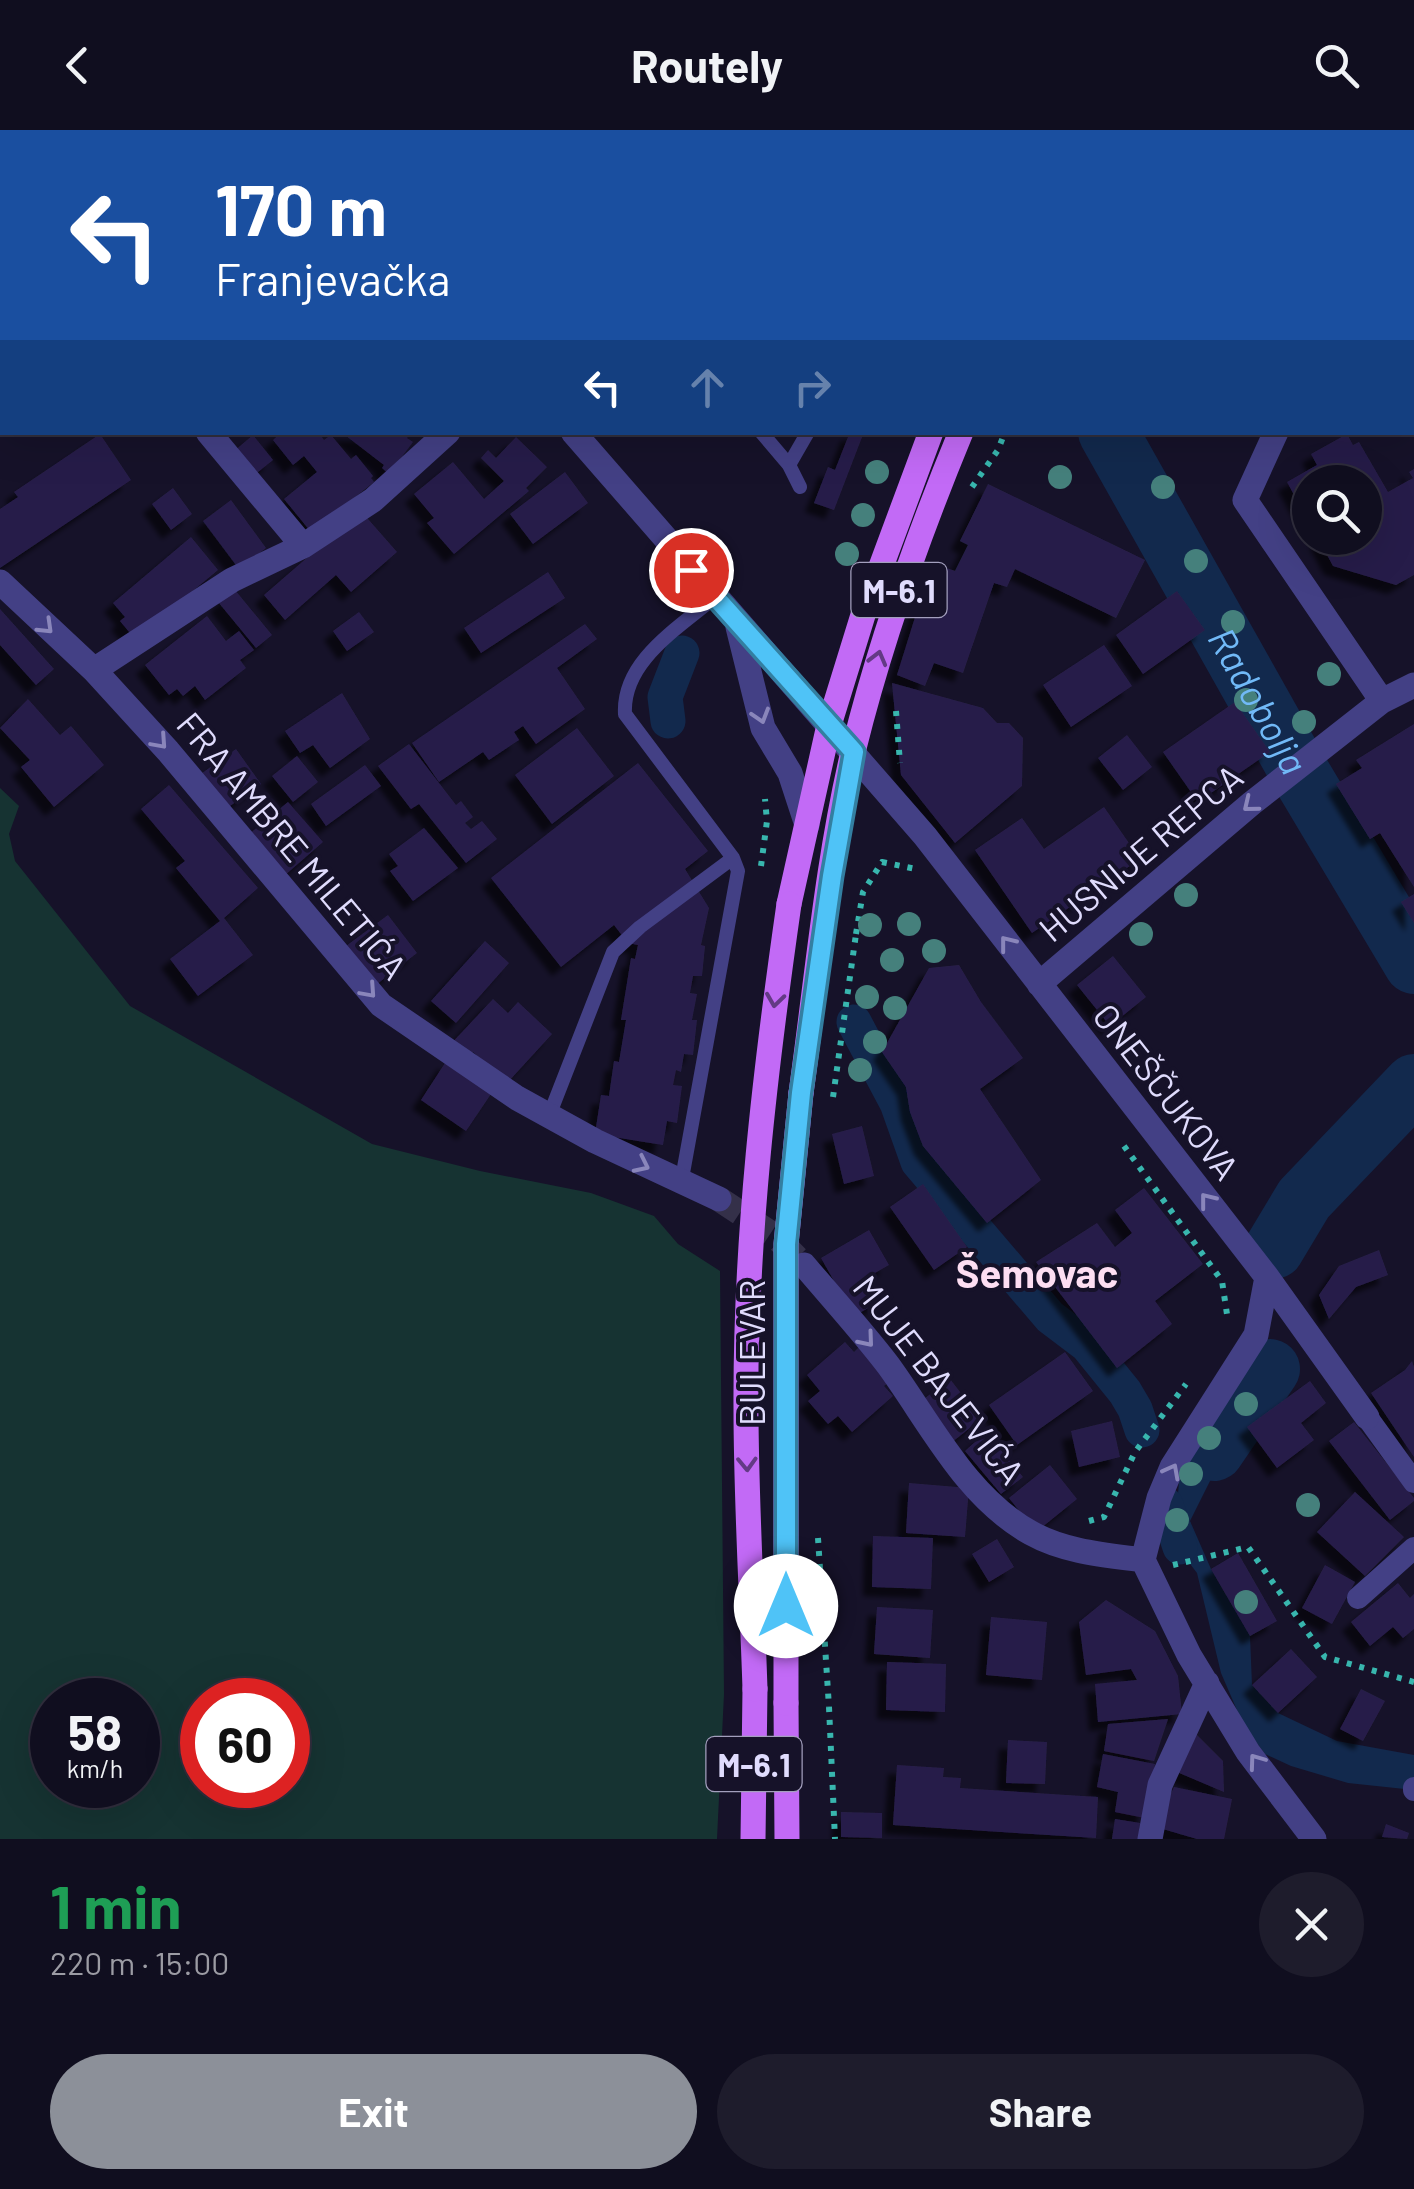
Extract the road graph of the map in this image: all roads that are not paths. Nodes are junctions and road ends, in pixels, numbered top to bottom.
1 (210, 435) edge
2 (445, 435) edge
3 (576, 435) edge
4 (764, 435) edge
5 (806, 435) edge
6 (929, 435) edge
7 (960, 435) edge
8 (1275, 435) edge
9 (789, 465) junction
10 (800, 487) dead end
11 (302, 546) junction
12 (0, 582) edge
13 (715, 597) junction
14 (737, 622) junction
15 (94, 670) junction
16 (1414, 684) edge
17 (1382, 701) junction
18 (829, 725) junction
19 (854, 752) junction
20 (807, 824) junction
21 (733, 858) junction
22 (1039, 984) junction
23 (549, 1116) junction
24 (681, 1184) junction
25 (720, 1199) tunnel mouth
26 (804, 1265) tunnel mouth
27 (1267, 1277) junction
28 (1367, 1417) joint
29 (1414, 1482) edge
30 (1414, 1548) edge
31 (1143, 1560) junction
32 (1358, 1598) dead end
33 (1206, 1683) junction
34 (754, 1839) edge
35 (787, 1839) edge
36 (1150, 1839) edge
37 (1314, 1839) edge

1 - 11 street
2 - 11 street
3 - 13 street, ONEŠČUKOVA
4 - 9 lane
5 - 9 lane
6 - 18 main road, M-6.1
19 -> 7 main road, M-6.1
8 - 17 street
9 - 10 lane
11 - 15 street
12 -> 15 street, FRA AMBRE MILETIĆA
13 - 14 street, ONEŠČUKOVA
13 - 21 lane
14 - 18 street, ONEŠČUKOVA
14 -> 20 street
15 -> 23 street, FRA AMBRE MILETIĆA
16 - 17 street, HUSNIJE REPCA
17 -> 22 street, HUSNIJE REPCA
18 - 19 street, ONEŠČUKOVA
18 - 20 main road, M-6.1
22 -> 19 street, ONEŠČUKOVA
19 - 35 main road, BULEVAR / M-6.1, bridge
20 -> 34 main road, M-6.1, bridge
21 - 23 lane
21 - 24 lane
27 -> 22 street, ONEŠČUKOVA
23 -> 24 street, FRA AMBRE MILETIĆA
24 - 25 street, FRA AMBRE MILETIĆA
26 -> 31 street, MUJE BAJEVIĆA
27 - 28 street, ONEŠČUKOVA
31 -> 27 street
28 - 29 street, ONEŠČUKOVA
30 - 32 street
31 - 33 street
33 - 36 street
37 -> 33 street

